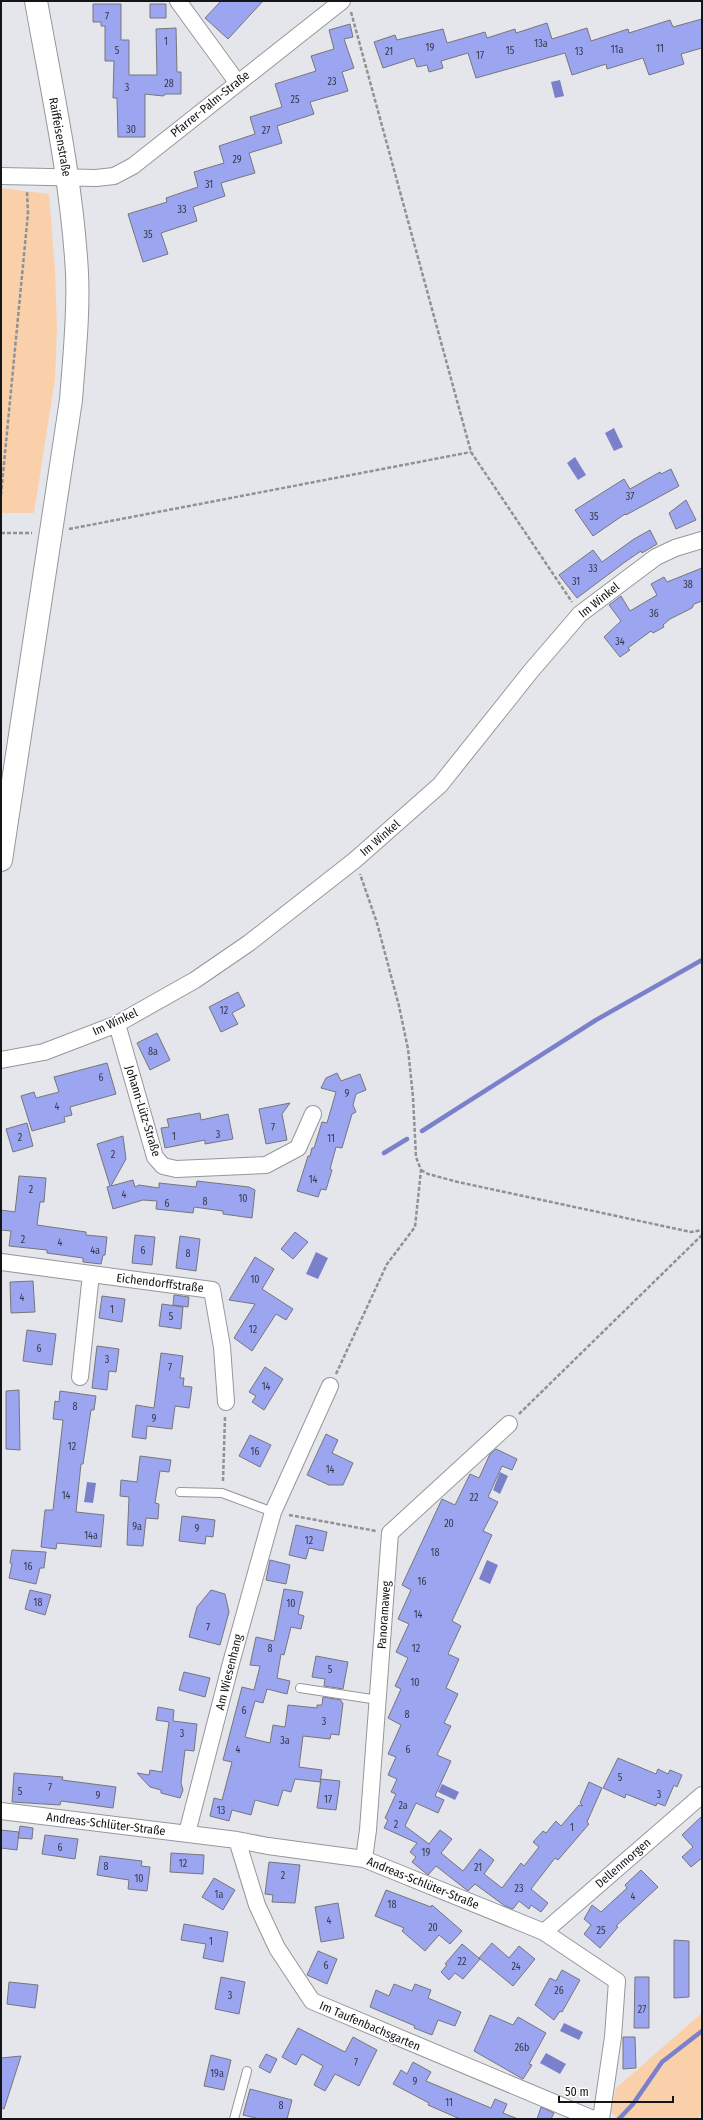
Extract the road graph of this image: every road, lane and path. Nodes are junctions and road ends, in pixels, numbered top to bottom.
1 (36, 1) edge
2 (178, 1) edge
3 (346, 5) edge
4 (238, 82) junction
5 (1, 176) edge
6 (27, 178) junction
7 (68, 178) junction
8 (471, 452) junction
9 (1, 495) edge
10 (50, 532) junction
11 (1, 533) edge
12 (702, 540) edge
13 (580, 614) junction
14 (1, 860) edge
15 (355, 860) junction
16 (117, 1024) junction
17 (1, 1060) edge
18 (313, 1114) dead end
19 (421, 1170) junction
20 (702, 1230) edge
21 (702, 1235) edge
22 (1, 1262) edge
23 (91, 1274) junction
24 (80, 1377) dead end
25 (330, 1386) joint
26 (226, 1402) joint
27 (509, 1424) joint
28 (180, 1492) dead end
29 (222, 1493) junction
30 (273, 1512) junction
31 (390, 1533) junction
32 (300, 1688) dead end
33 (378, 1700) junction
34 (702, 1795) edge
35 (1, 1811) edge
36 (187, 1833) junction
37 (237, 1840) junction
38 (364, 1859) junction
39 (544, 1932) junction
40 (247, 2071) dead end
41 (234, 2119) edge
42 (593, 2119) edge
43 (600, 2119) edge

1 - 7 main road, Raiffeisenstraße
2 - 4 street
3 - 4 street, Pfarrer-Palm-Straße
3 - 8 path
4 - 7 street, Pfarrer-Palm-Straße
5 - 6 street, Pfarrer-Palm-Straße
6 - 7 street, Pfarrer-Palm-Straße
6 - 9 path
7 - 10 main road, Raiffeisenstraße
8 - 10 path
8 - 13 path
10 - 11 path
10 - 14 main road, Raiffeisenstraße
12 - 13 street, Im Winkel
13 - 15 street, Im Winkel
15 - 16 street, Im Winkel
15 - 19 path
16 - 17 street, Im Winkel
16 - 18 street, Johann-Lütz-Straße
19 - 20 path
19 - 25 path
21 - 27 path
22 - 23 street, Eichendorffstraße
23 - 24 street
23 - 26 street, Eichendorffstraße
25 - 30 street, Am Wiesenhang
26 - 29 path
27 - 31 street
28 - 29 lane
29 - 30 lane
30 - 31 path
30 - 36 street, Am Wiesenhang
31 - 33 street, Panoramaweg
32 - 33 lane
33 - 38 street, Panoramaweg
34 - 39 street, Dellenmorgen
35 - 36 street, Andreas-Schlüter-Straße
36 - 37 street, Andreas-Schlüter-Straße
37 - 38 street, Andreas-Schlüter-Straße
37 - 42 street, Im Taufenbachsgarten
38 - 39 street, Andreas-Schlüter-Straße
39 - 43 street, Andreas-Schlüter-Straße
40 - 41 lane

